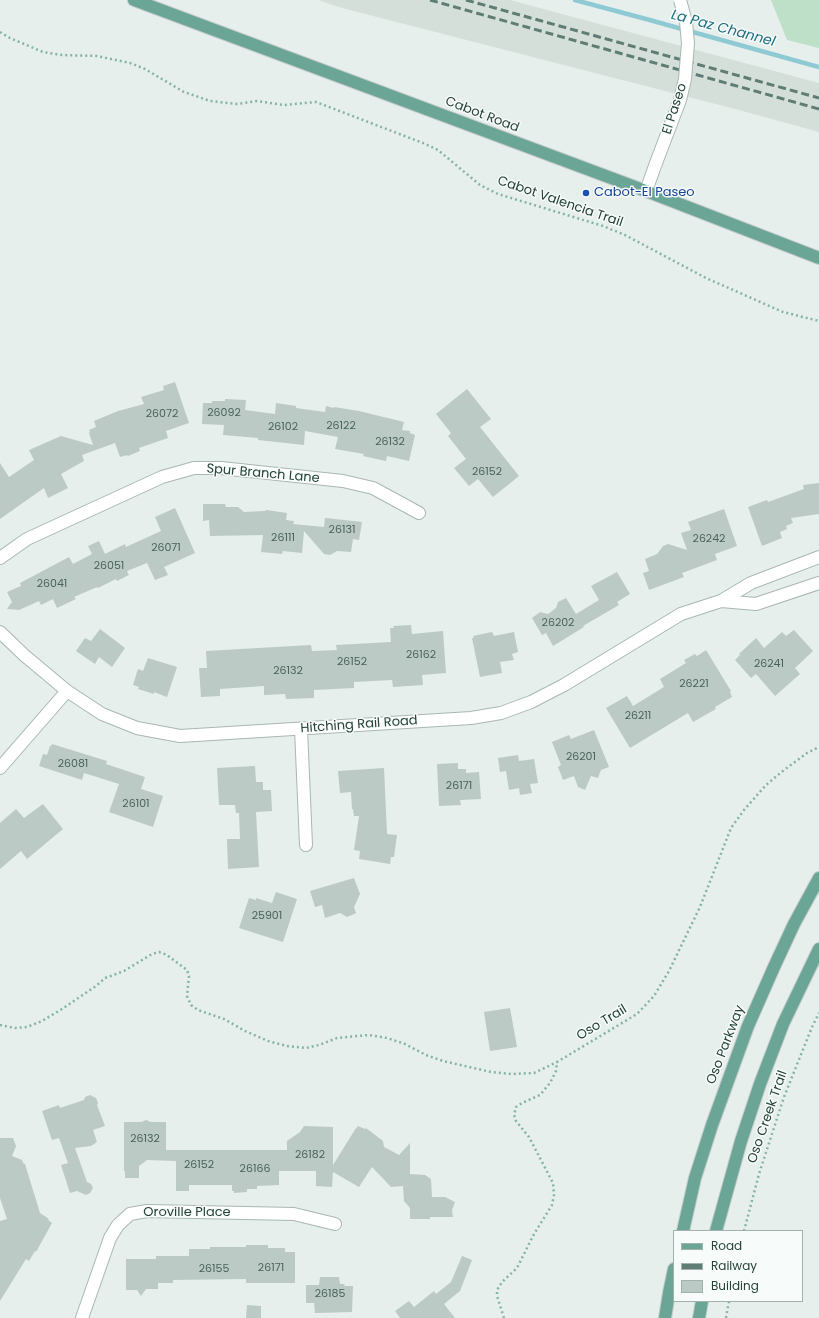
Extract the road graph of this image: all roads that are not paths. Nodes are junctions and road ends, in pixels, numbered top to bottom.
1 (134, 0) edge
2 (680, 0) edge
3 (646, 191) junction
4 (819, 258) edge
5 (419, 513) dead end
6 (819, 557) edge
7 (0, 558) edge
8 (819, 583) edge
9 (722, 601) junction
10 (0, 632) edge
11 (67, 691) junction
12 (301, 729) junction
13 (0, 768) edge
14 (306, 845) dead end
15 (819, 878) edge
16 (819, 949) edge
17 (335, 1224) dead end
18 (683, 1230) edge
19 (716, 1230) edge
20 (673, 1273) edge
21 (702, 1302) edge
22 (82, 1318) edge
23 (665, 1318) edge
24 (699, 1318) edge

1 - 3 main road, Cabot Road
2 - 3 street, El Paseo, bridge
3 - 4 main road, Cabot Road
5 - 7 street, Spur Branch Lane
6 - 9 street, Hitching Rail Road
8 - 9 street, Hitching Rail Road
9 - 12 street, Hitching Rail Road
10 - 11 street, Hitching Rail Road
11 - 12 street, Hitching Rail Road
11 - 13 street
12 - 14 street
15 - 18 main road, Oso Parkway
16 - 19 main road
17 - 22 street, Oroville Place
20 - 23 main road
21 - 24 main road

